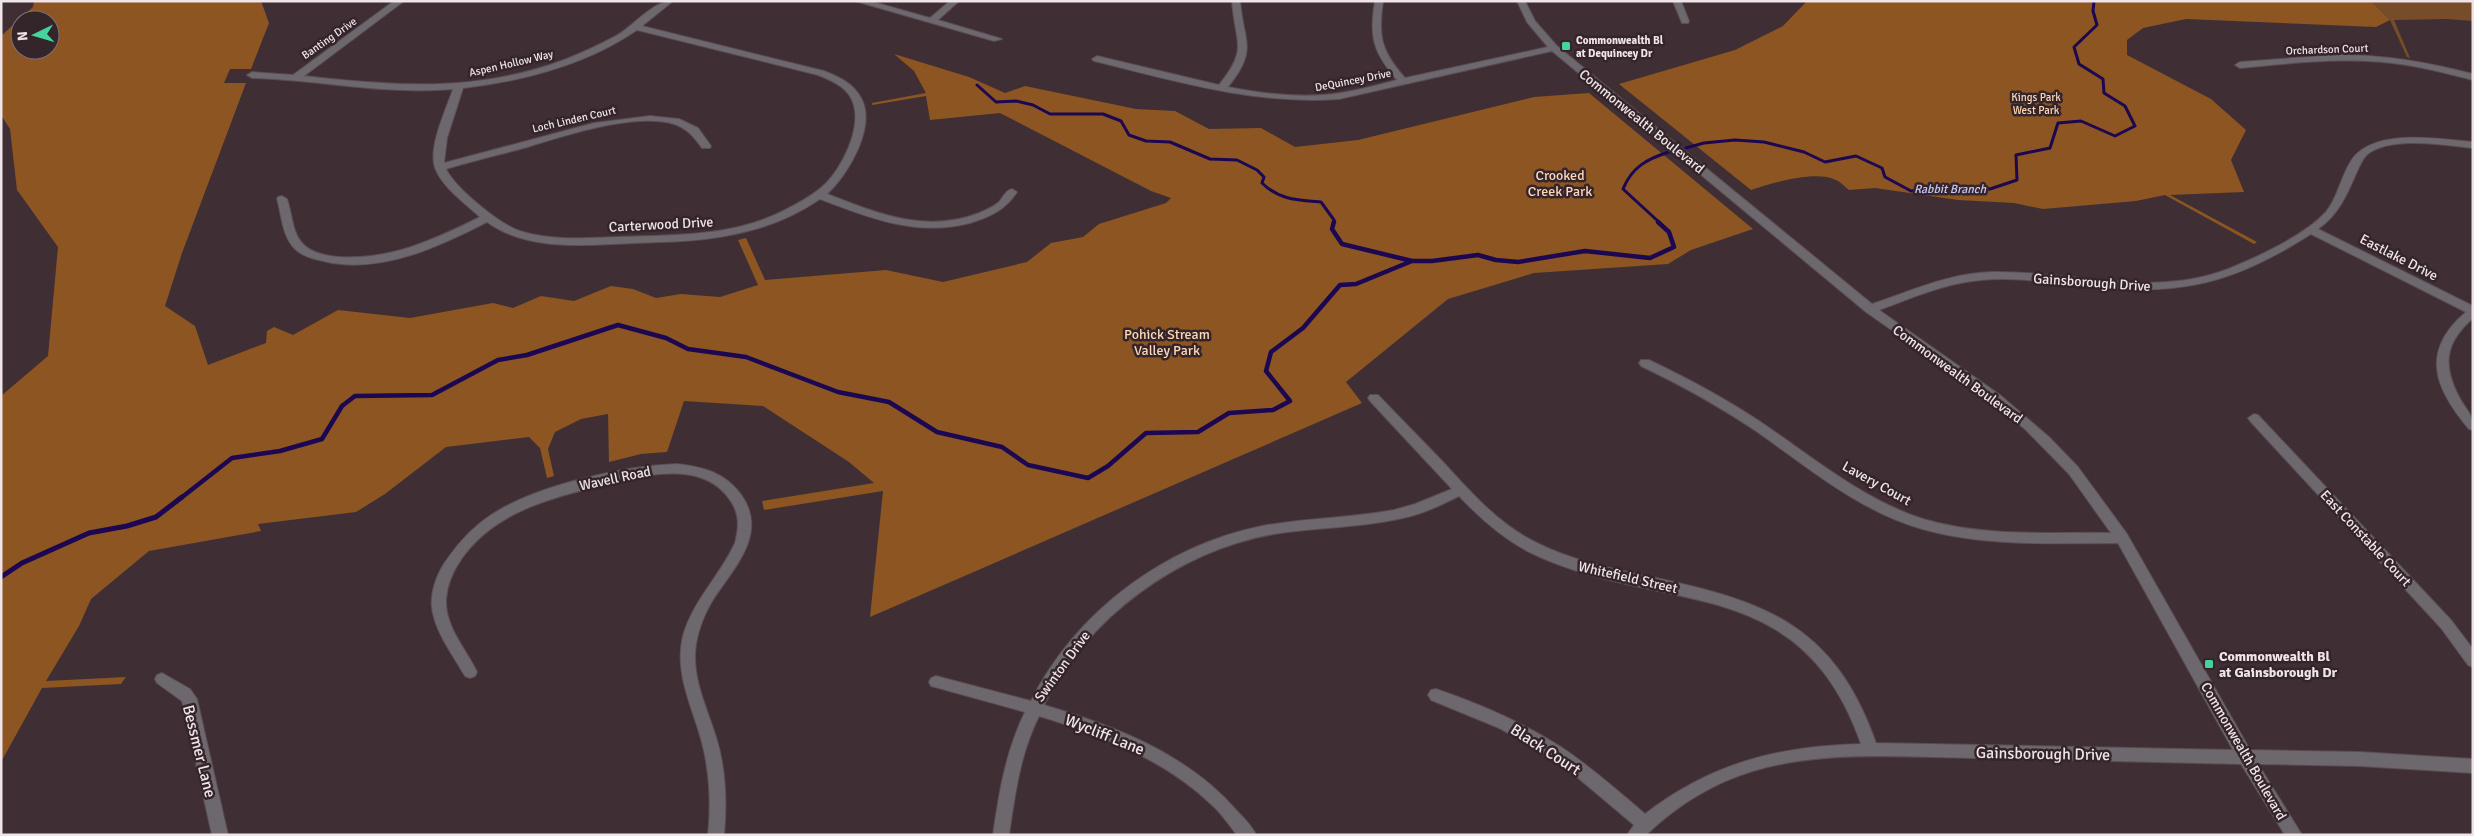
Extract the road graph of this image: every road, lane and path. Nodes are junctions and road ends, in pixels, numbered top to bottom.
1 (400, 1) edge
2 (670, 1) edge
3 (859, 1) edge
4 (955, 1) edge
5 (1236, 1) edge
6 (1379, 1) edge
7 (1521, 1) edge
8 (1677, 1) edge
9 (932, 21) junction
10 (1685, 21) dead end
11 (636, 27) junction
12 (997, 39) dead end
13 (1554, 48) junction
14 (1097, 59) dead end
15 (2240, 65) dead end
16 (252, 75) dead end
17 (297, 76) junction
18 (2473, 76) edge
19 (1403, 82) junction
20 (459, 86) junction
21 (1222, 88) junction
22 (2473, 145) edge
23 (706, 146) dead end
24 (440, 167) junction
25 (1012, 192) dead end
26 (820, 194) junction
27 (282, 199) dead end
28 (486, 218) junction
29 (2311, 230) junction
30 (1870, 310) junction
31 (2473, 312) edge
32 (1645, 363) dead end
33 (1374, 398) dead end
34 (2254, 418) dead end
35 (2473, 426) edge
36 (1462, 490) junction
37 (2122, 538) junction
38 (2473, 661) edge
39 (470, 672) dead end
40 (162, 679) dead end
41 (936, 682) dead end
42 (1436, 695) dead end
43 (1032, 708) junction
44 (1871, 750) junction
45 (2246, 757) junction
46 (2473, 766) edge
47 (1640, 829) edge
48 (220, 835) edge
49 (716, 835) edge
50 (1001, 835) edge
51 (1248, 835) edge
52 (2294, 835) edge

1 - 17 street, Banting Drive
2 - 11 street, Aspen Hollow Way
3 - 9 street
4 - 9 street
5 - 21 street
6 - 19 street
7 - 13 street, Commonwealth Boulevard
8 - 10 street
9 - 12 street
11 - 20 street, Aspen Hollow Way
11 - 26 street, Carterwood Drive
13 - 19 street, DeQuincey Drive
13 - 30 street, Commonwealth Boulevard
14 - 21 street, DeQuincey Drive
15 - 18 street, Orchardson Court
16 - 17 street, Aspen Hollow Way
17 - 20 street, Aspen Hollow Way
19 - 21 street, DeQuincey Drive
20 - 24 street
22 - 29 street, Gainsborough Drive
23 - 24 street, Loch Linden Court
24 - 28 street, Carterwood Drive
25 - 26 street
26 - 28 street, Carterwood Drive
27 - 28 street
29 - 30 street, Gainsborough Drive
29 - 31 street, Eastlake Drive
30 - 37 street, Commonwealth Boulevard
31 - 35 street
32 - 37 street, Lavery Court
33 - 36 street, Whitefield Street
34 - 38 street, East Constable Court
36 - 43 street, Swinton Drive
36 - 44 street, Whitefield Street
37 - 45 street, Commonwealth Boulevard
39 - 49 street, Wavell Road
40 - 48 street, Bessmer Lane
41 - 43 street, Wycliff Lane
42 - 47 street, Black Court
43 - 50 street, Swinton Drive
43 - 51 street, Wycliff Lane
44 - 45 street, Gainsborough Drive
44 - 47 street, Gainsborough Drive
45 - 46 street, Gainsborough Drive
45 - 52 street, Commonwealth Boulevard

